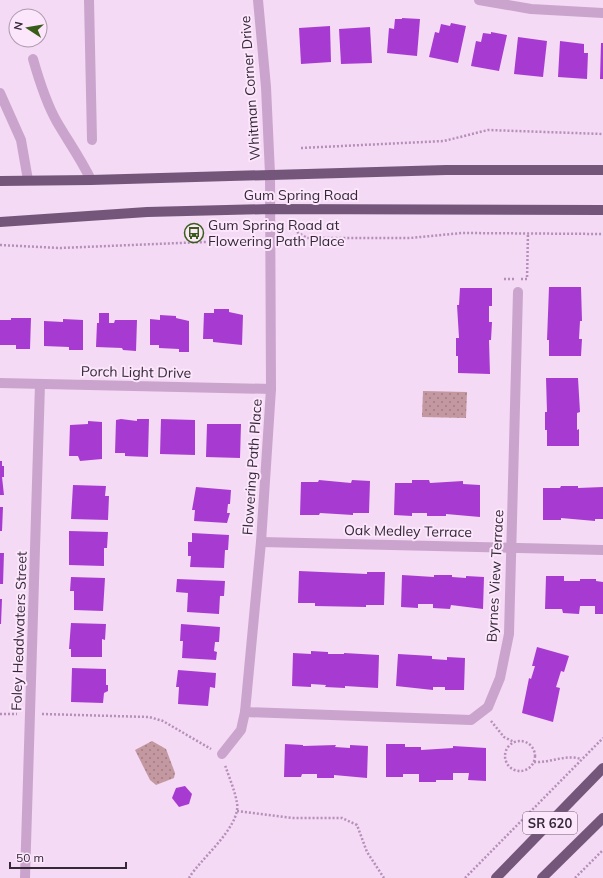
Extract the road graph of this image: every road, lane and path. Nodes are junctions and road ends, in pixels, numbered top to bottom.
1 (89, 0) edge
2 (258, 0) edge
3 (479, 0) edge
4 (603, 13) edge
5 (33, 59) dead end
6 (0, 93) edge
7 (603, 134) edge
8 (92, 140) dead end
9 (301, 148) dead end
10 (603, 170) edge
11 (270, 174) junction
12 (28, 180) junction
13 (91, 180) junction
14 (0, 181) edge
15 (270, 209) junction
16 (603, 210) edge
17 (0, 222) edge
18 (297, 232) dead end
19 (528, 233) junction
20 (603, 234) edge
21 (243, 242) dead end
22 (0, 245) edge
23 (504, 279) dead end
24 (518, 292) dead end
25 (0, 383) edge
26 (40, 384) junction
27 (271, 389) junction
28 (261, 542) junction
29 (512, 548) junction
30 (603, 550) edge
31 (483, 711) junction
32 (245, 712) junction
33 (0, 714) edge
34 (30, 714) junction
35 (603, 738) edge
36 (514, 742) junction
37 (222, 754) junction
38 (582, 759) junction
39 (534, 762) junction
40 (603, 768) edge
41 (237, 811) junction
42 (603, 818) edge
43 (603, 850) edge
44 (25, 878) edge
45 (189, 878) edge
46 (384, 878) edge
47 (465, 878) edge
48 (496, 878) edge
49 (542, 878) edge
50 (575, 878) edge

1 - 8 street
2 - 11 street, Whitman Corner Drive
3 - 4 street
5 - 13 street
6 - 12 street
7 - 9 path
10 - 11 main road, Gum Spring Road
11 - 13 main road, Gum Spring Road
11 - 15 street, Flowering Path Place
12 - 13 main road, Gum Spring Road
12 - 14 main road, Gum Spring Road
15 - 16 main road, Gum Spring Road
15 - 17 main road, Gum Spring Road
15 - 27 street, Flowering Path Place
18 - 19 path
19 - 20 path
19 - 23 path
21 - 22 path
24 - 29 street, Byrnes View Terrace
25 - 26 street, Porch Light Drive
26 - 27 street, Porch Light Drive
26 - 34 street, Foley Headwaters Street
27 - 28 street, Flowering Path Place
28 - 29 street, Oak Medley Terrace
28 - 32 street, Flowering Path Place
29 - 30 street, Oak Medley Terrace
29 - 31 street, Byrnes View Terrace
31 - 32 street
31 - 36 path
32 - 37 street, Flowering Path Place
33 - 34 path
34 - 37 path
34 - 44 street, Foley Headwaters Street
35 - 38 path
36 - 39 path
36 - 39 path
37 - 41 path
38 - 39 path
38 - 47 path
40 - 48 main road, SR 620
41 - 45 path
41 - 46 path
42 - 49 main road
43 - 50 path

